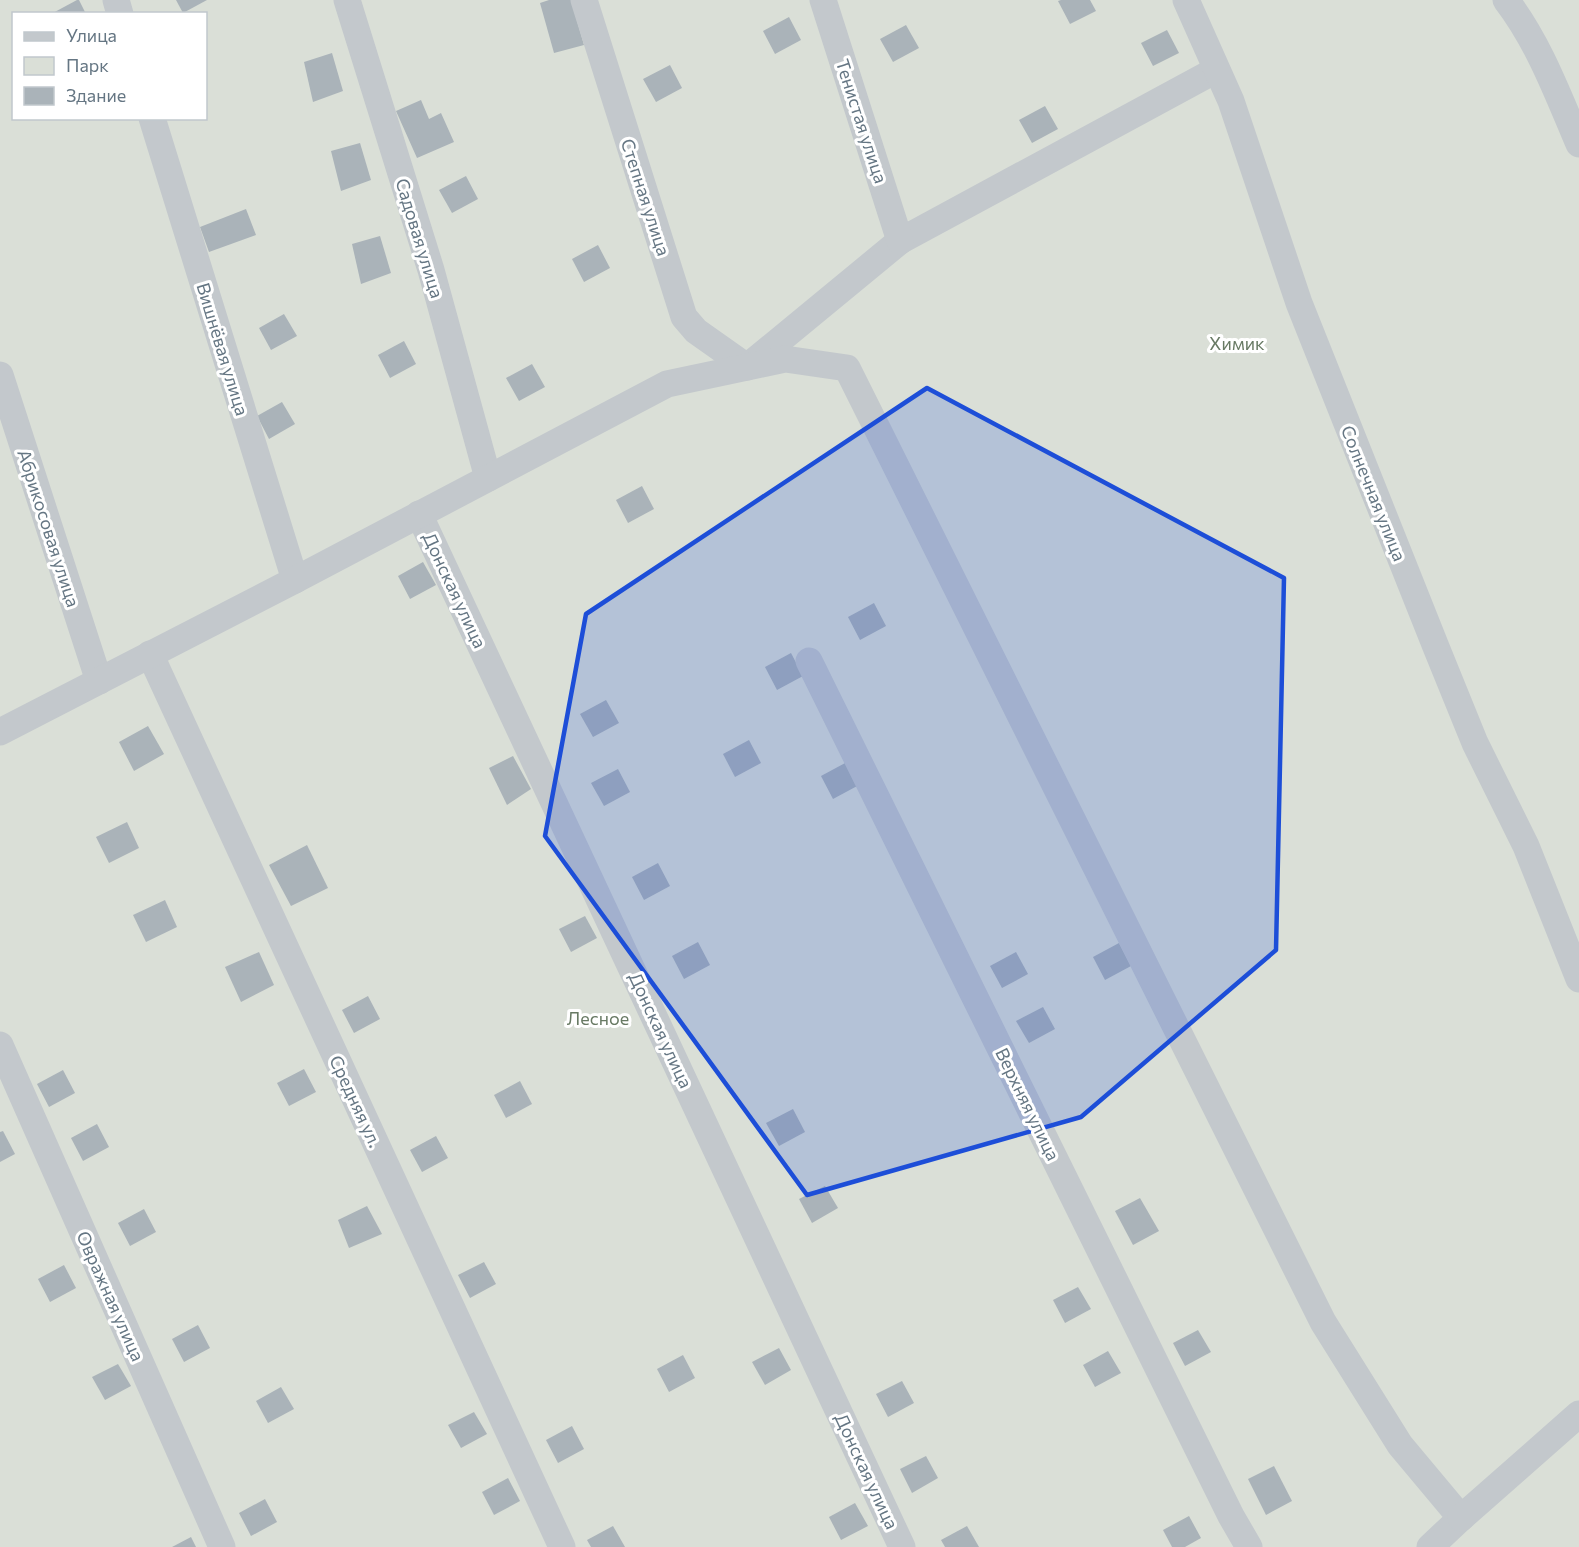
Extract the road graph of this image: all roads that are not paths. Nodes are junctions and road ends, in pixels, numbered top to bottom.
1 (347, 0) edge
2 (584, 0) edge
3 (823, 0) edge
4 (1186, 0) edge
5 (1506, 0) edge
6 (1216, 70) junction
7 (153, 120) edge
8 (1579, 144) edge
9 (900, 241) junction
10 (747, 367) junction
11 (0, 375) edge
12 (488, 478) junction
13 (419, 514) junction
14 (295, 580) junction
15 (150, 654) junction
16 (809, 661) dead end
17 (99, 681) junction
18 (0, 732) edge
19 (1579, 979) edge
20 (0, 1045) edge
21 (1579, 1414) edge
22 (1461, 1518) junction
23 (222, 1547) edge
24 (562, 1547) edge
25 (902, 1547) edge
26 (1249, 1547) edge
27 (1430, 1547) edge

1 - 12 street, Садовая улица
2 - 10 street, Степная улица
3 - 9 street, Тенистая улица
4 - 6 street, Солнечная улица
5 - 8 street
6 - 9 street
6 - 19 street, Солнечная улица
7 - 14 street, Вишнёвая улица
9 - 10 street
10 - 12 street
10 - 22 street
11 - 17 street, Абрикосовая улица
12 - 13 street
13 - 14 street
13 - 25 street, Донская улица
14 - 15 street
15 - 17 street
15 - 24 street, Средняя ул.
16 - 26 street, Верхняя улица
17 - 18 street
20 - 23 street, Овражная улица
21 - 22 street
22 - 27 street

